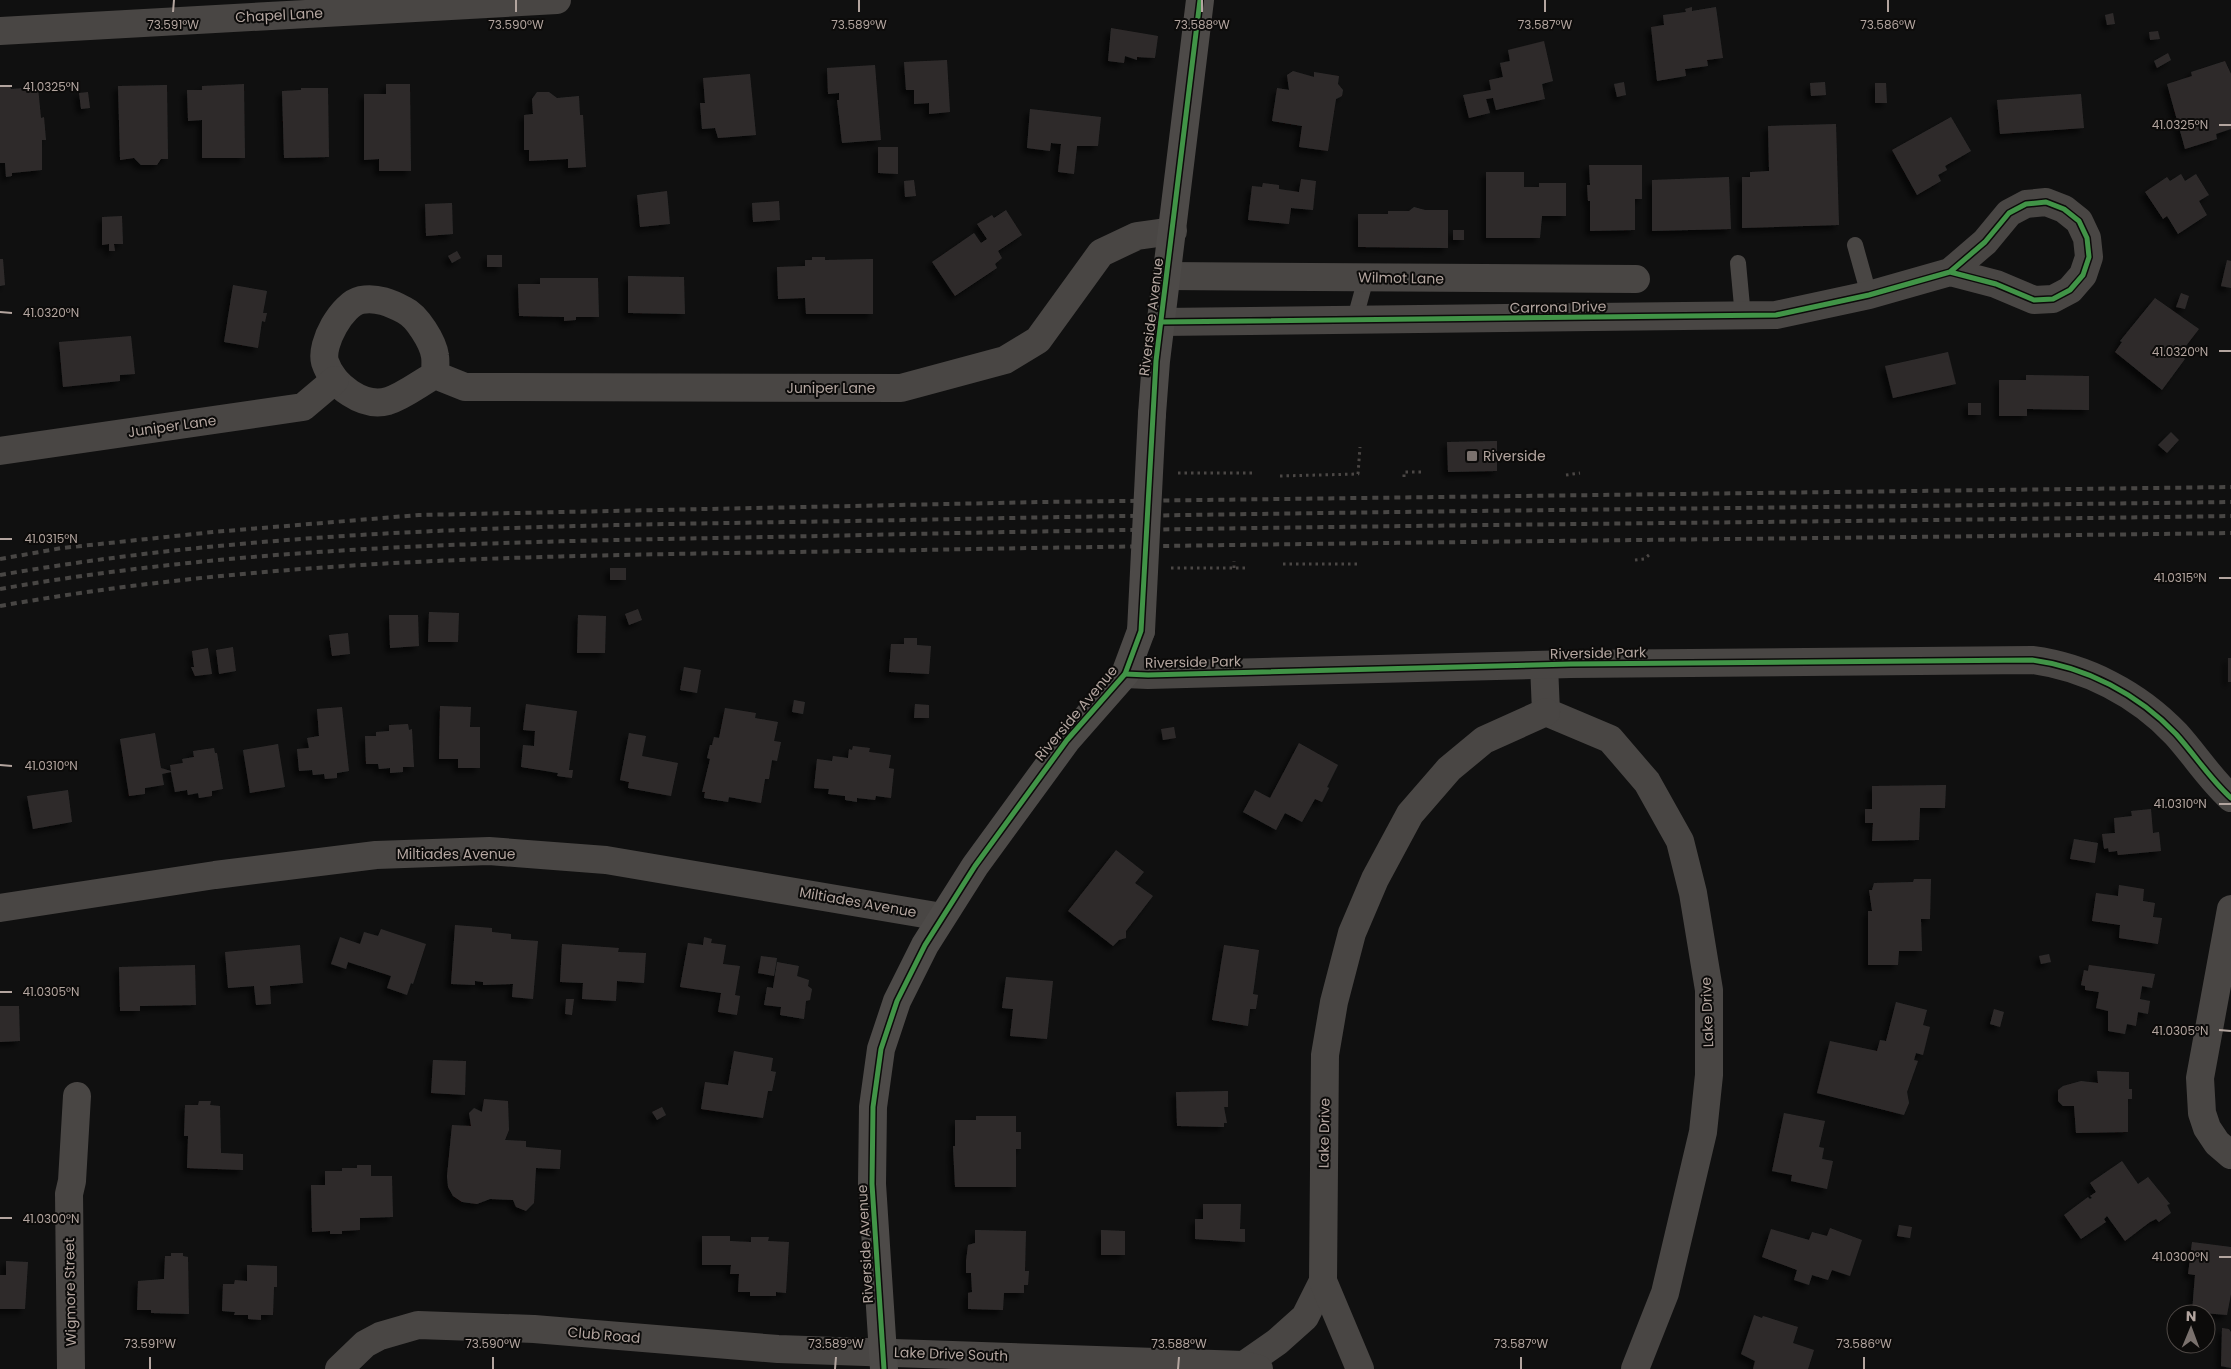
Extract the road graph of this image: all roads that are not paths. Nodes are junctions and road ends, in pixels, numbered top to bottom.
1 (557, 0) edge
2 (1200, 0) edge
3 (0, 31) edge
4 (1172, 231) junction
5 (1855, 245) dead end
6 (1738, 263) dead end
7 (1950, 272) junction
8 (1167, 276) junction
9 (1366, 278) junction
10 (1636, 278) dead end
11 (1869, 295) junction
12 (1743, 317) junction
13 (1161, 322) junction
14 (1354, 322) junction
15 (435, 375) junction
16 (335, 380) junction
17 (0, 451) edge
18 (1544, 665) junction
19 (1125, 674) junction
20 (1546, 712) junction
21 (2231, 798) edge
22 (0, 908) edge
23 (2231, 909) edge
24 (942, 917) junction
25 (77, 1096) dead end
26 (2231, 1155) edge
27 (1322, 1281) junction
28 (883, 1360) edge
29 (1252, 1367) edge
30 (71, 1369) edge
31 (339, 1369) edge
32 (1360, 1369) edge
33 (1635, 1369) edge

1 - 3 street, Chapel Lane
2 - 4 street, Riverside Avenue
4 - 8 street, Riverside Avenue
4 - 15 street, Juniper Lane
5 - 11 lane
6 - 12 lane
7 - 7 street, Carrona Drive
7 - 11 street, Carrona Drive
8 - 9 street, Wilmot Lane
8 - 13 street, Riverside Avenue
9 - 10 street, Wilmot Lane
9 - 14 lane
11 - 12 street, Carrona Drive
12 - 14 street, Carrona Drive
13 - 14 street, Carrona Drive
13 - 19 street, Riverside Avenue, bridge
15 - 16 street
15 - 16 street
16 - 17 street, Juniper Lane
18 - 19 street, Riverside Park
18 - 20 street
18 - 21 street, Riverside Park
19 - 24 street, Riverside Avenue
20 - 27 street, Lake Drive
20 - 33 street, Lake Drive
22 - 24 street, Miltiades Avenue
23 - 26 street
24 - 28 street, Riverside Avenue
25 - 30 street, Wigmore Street
27 - 29 street, Lake Drive
27 - 32 street, Lake Drive
28 - 29 street, Lake Drive South
28 - 31 street, Club Road

